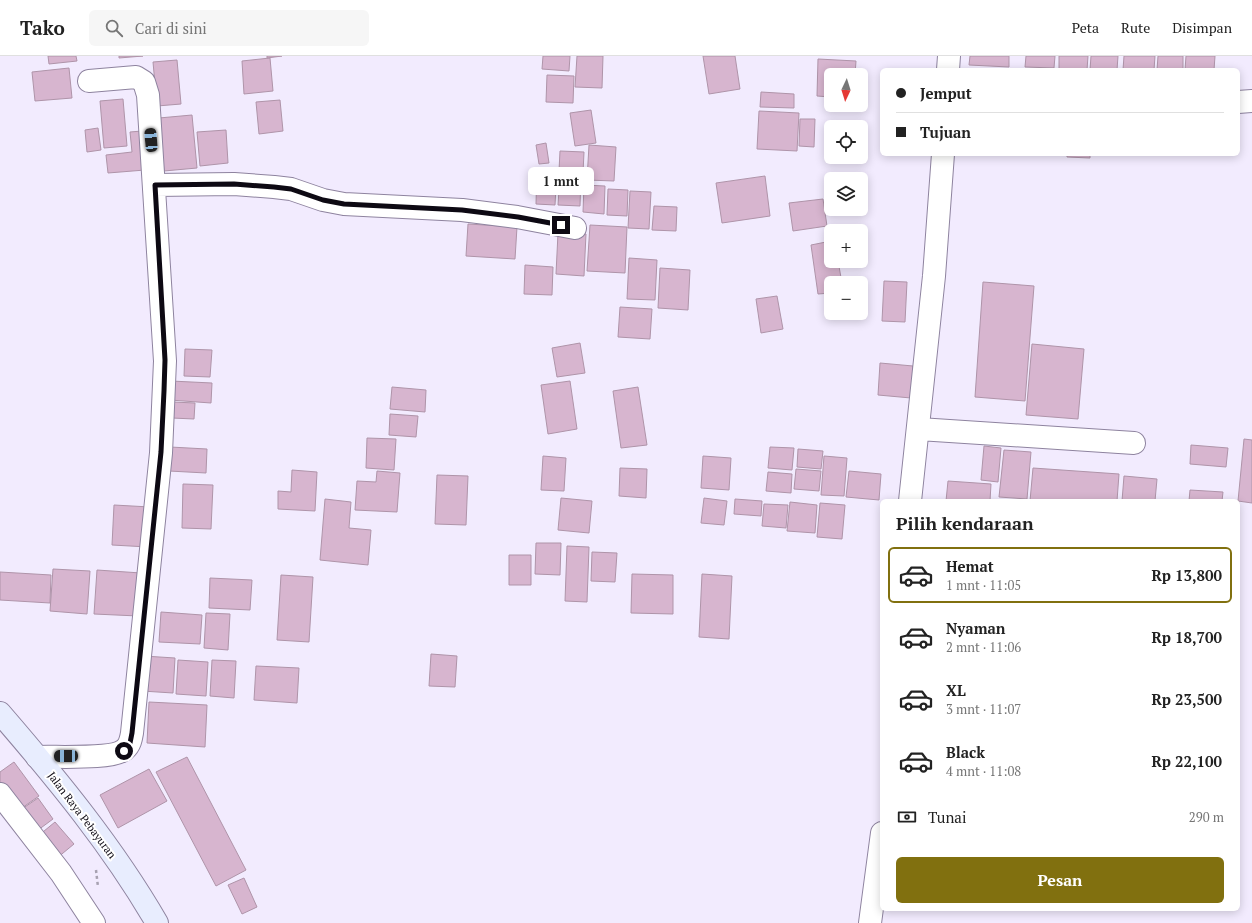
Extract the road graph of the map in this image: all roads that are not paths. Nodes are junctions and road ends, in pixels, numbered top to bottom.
1 (949, 56) edge
2 (948, 68) edge
3 (89, 81) dead end
4 (1252, 101) edge
5 (1240, 102) edge
6 (942, 156) edge
7 (155, 185) junction
8 (575, 228) dead end
9 (918, 429) junction
10 (1134, 443) dead end
11 (910, 499) edge
12 (0, 713) edge
13 (37, 757) junction
14 (0, 794) edge
15 (880, 848) edge
16 (94, 923) edge
17 (157, 923) edge
18 (870, 923) edge

1 - 2 street
3 - 7 street
4 - 5 street
6 - 9 street
7 - 8 street
7 - 13 street
9 - 10 street
9 - 11 street
12 - 13 main road, Jalan Raya Pebayuran
13 - 17 main road, Jalan Raya Pebayuran
14 - 16 street
15 - 18 street

